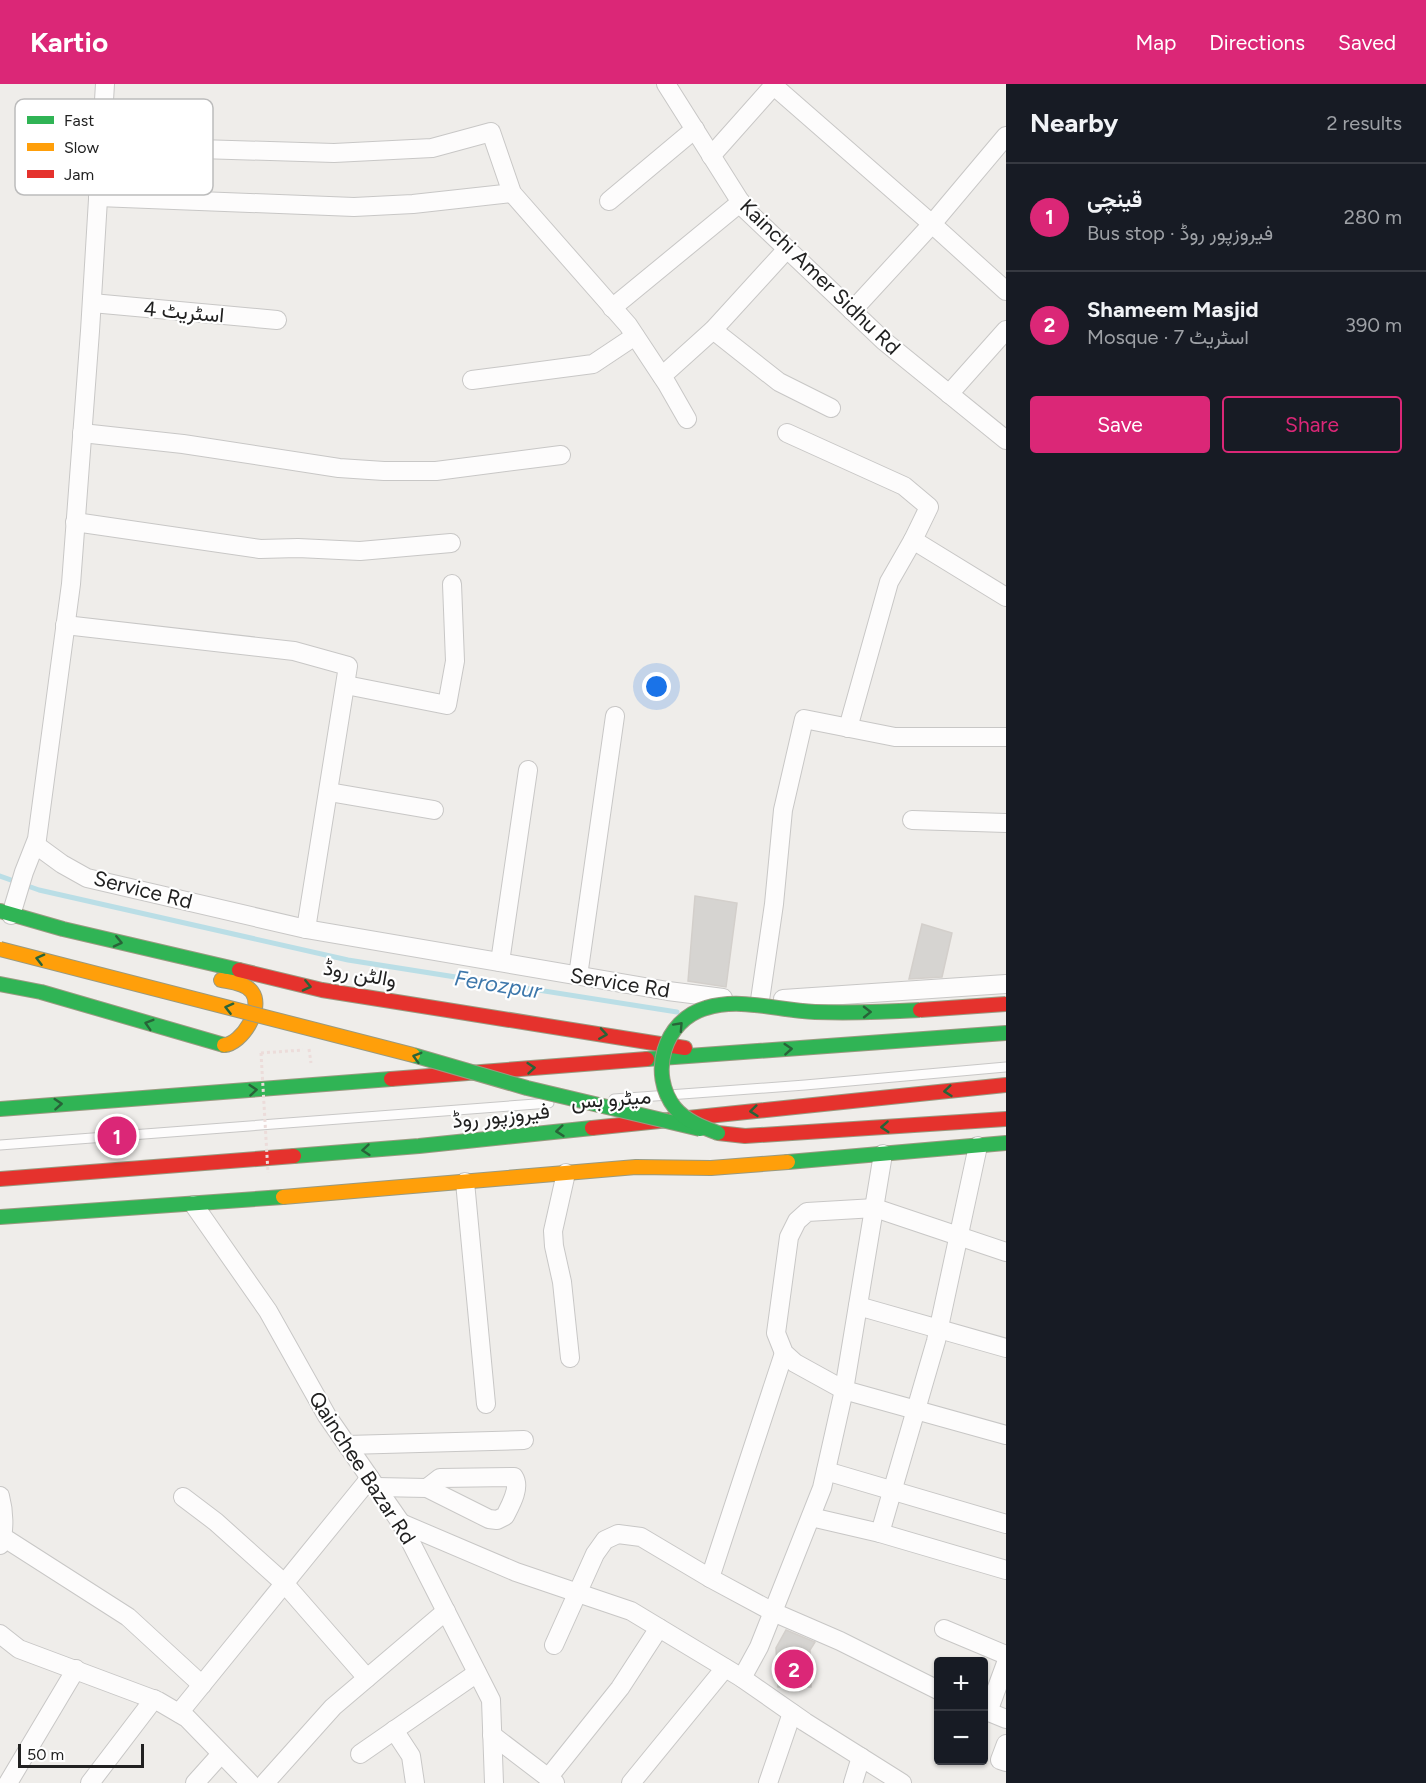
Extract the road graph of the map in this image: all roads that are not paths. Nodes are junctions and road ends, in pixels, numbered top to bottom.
1 (105, 84) edge
2 (666, 84) edge
3 (774, 85) edge
4 (104, 99) edge
5 (695, 129) junction
6 (1006, 136) edge
7 (213, 149) edge
8 (711, 156) junction
9 (512, 193) junction
10 (98, 197) joint
11 (609, 201) dead end
12 (741, 202) junction
13 (933, 224) junction
14 (787, 249) junction
15 (1006, 291) edge
16 (92, 303) junction
17 (612, 308) junction
18 (852, 311) junction
19 (276, 320) dead end
20 (713, 330) junction
21 (1006, 330) edge
22 (635, 336) junction
23 (662, 376) junction
24 (472, 380) dead end
25 (948, 394) junction
26 (831, 408) dead end
27 (687, 419) dead end
28 (82, 433) junction
29 (787, 433) dead end
30 (1006, 440) edge
31 (561, 455) dead end
32 (75, 522) junction
33 (913, 540) junction
34 (451, 543) dead end
35 (452, 584) dead end
36 (1006, 597) edge
37 (65, 625) junction
38 (346, 685) junction
39 (615, 716) dead end
40 (848, 728) junction
41 (1006, 737) edge
42 (528, 770) dead end
43 (329, 792) junction
44 (434, 810) dead end
45 (912, 820) dead end
46 (1006, 823) edge
47 (36, 845) junction
48 (6, 913) edge
49 (63, 929) junction
50 (306, 929) junction
51 (73, 946) dead end
52 (0, 949) edge
53 (500, 962) junction
54 (578, 976) junction
55 (208, 978) dead end
56 (0, 984) edge
57 (1006, 984) edge
58 (760, 1000) junction
59 (1006, 1004) edge
60 (1006, 1033) edge
61 (718, 1053) junction
62 (1006, 1067) edge
63 (1006, 1085) edge
64 (0, 1108) edge
65 (1006, 1119) edge
66 (718, 1133) junction
67 (1006, 1143) edge
68 (0, 1145) edge
69 (978, 1146) junction
70 (884, 1154) junction
71 (566, 1173) junction
72 (0, 1179) edge
73 (465, 1182) junction
74 (194, 1205) junction
75 (875, 1208) junction
76 (0, 1217) edge
77 (959, 1236) junction
78 (1006, 1252) edge
79 (858, 1306) junction
80 (939, 1329) junction
81 (1006, 1348) edge
82 (784, 1353) junction
83 (570, 1359) dead end
84 (844, 1390) junction
85 (486, 1404) dead end
86 (916, 1409) junction
87 (1006, 1435) edge
88 (524, 1440) dead end
89 (346, 1445) junction
90 (826, 1471) junction
91 (373, 1482) junction
92 (427, 1488) dead end
93 (892, 1491) junction
94 (0, 1496) edge
95 (183, 1497) dead end
96 (811, 1517) junction
97 (401, 1523) junction
98 (1006, 1524) edge
99 (880, 1533) junction
100 (1, 1541) edge
101 (1006, 1570) edge
102 (710, 1578) junction
103 (284, 1583) junction
104 (577, 1593) junction
105 (446, 1611) junction
106 (773, 1612) junction
107 (659, 1628) junction
108 (945, 1629) dead end
109 (0, 1634) edge
110 (554, 1645) dead end
111 (1006, 1655) edge
112 (1006, 1663) edge
113 (725, 1668) junction
114 (76, 1669) junction
115 (477, 1673) junction
116 (367, 1678) junction
117 (742, 1678) junction
118 (202, 1685) junction
119 (934, 1688) edge
120 (154, 1699) junction
121 (988, 1706) edge
122 (988, 1712) edge
123 (179, 1713) junction
124 (792, 1713) junction
125 (1006, 1719) edge
126 (394, 1730) junction
127 (492, 1735) junction
128 (1006, 1744) edge
129 (221, 1754) junction
130 (360, 1754) dead end
131 (861, 1757) junction
132 (1006, 1762) edge
133 (551, 1781) edge
134 (8, 1783) edge
135 (90, 1783) edge
136 (195, 1783) edge
137 (250, 1783) edge
138 (265, 1783) edge
139 (415, 1783) edge
140 (494, 1783) edge
141 (631, 1783) edge
142 (768, 1783) edge
143 (853, 1783) edge
144 (902, 1783) edge

1 - 4 street
2 - 5 street, Kainchi Amer Sidhu Rd
3 - 8 street
3 - 13 street
5 - 8 street, Kainchi Amer Sidhu Rd
5 - 11 street
6 - 13 street
7 - 9 street
8 - 12 street, Kainchi Amer Sidhu Rd
9 - 10 street
9 - 17 street
10 - 16 street
12 - 14 street, Kainchi Amer Sidhu Rd
12 - 17 street
13 - 15 street
13 - 18 street
14 - 18 street, Kainchi Amer Sidhu Rd
14 - 20 street
16 - 19 street, اسٹریٹ 4
16 - 28 street
17 - 22 street
18 - 25 street, Kainchi Amer Sidhu Rd
20 - 23 street
20 - 26 street
21 - 25 street
22 - 23 street
22 - 24 street
23 - 27 street
25 - 30 street, Kainchi Amer Sidhu Rd
28 - 31 street
28 - 32 street
29 - 33 street
32 - 34 street
32 - 37 street
33 - 36 street
33 - 40 street
35 - 38 street
37 - 38 street
37 - 47 street
38 - 43 street
39 - 54 street
40 - 41 street
40 - 58 street
42 - 53 street
43 - 44 street
43 - 50 street
45 - 46 street
47 - 48 street
47 - 50 street, Service Rd
48 - 49 main road, والٹن روڈ
49 - 51 main road
49 -> 61 main road, والٹن روڈ
50 - 53 street, Service Rd
66 -> 52 main road, bridge
53 - 54 street, Service Rd
54 - 58 street, Service Rd
55 -> 56 main road
57 - 58 street, Service Rd
66 -> 59 main road, bridge
61 -> 60 main road
64 -> 61 main road
62 - 68 lane, میٹرو بس
63 -> 72 main road, فیروزپور روڈ
65 -> 66 main road
67 - 69 main road
69 - 70 main road
69 - 77 street
70 - 71 main road
70 - 75 street
71 - 73 main road
71 - 83 street
73 - 74 main road
73 - 85 street
74 - 76 main road
74 - 89 street, Qainchee Bazar Rd
75 - 77 street
75 - 79 street
75 - 82 street
77 - 78 street
77 - 80 street
79 - 80 street
79 - 84 street
80 - 81 street
80 - 86 street
82 - 84 street
82 - 102 street
84 - 86 street
84 - 90 street
86 - 87 street
86 - 93 street
88 - 89 street
89 - 91 street, Qainchee Bazar Rd
90 - 93 street
90 - 96 street
91 - 92 street
91 - 97 street, Qainchee Bazar Rd
91 - 103 street
93 - 98 street
93 - 99 street
94 - 100 street
95 - 103 street
96 - 99 street
96 - 106 street
97 - 104 street
97 - 105 street, Qainchee Bazar Rd
99 - 101 street
100 - 118 street
102 - 104 street
102 - 106 street
103 - 116 street
103 - 118 street
104 - 107 street
104 - 110 street
105 - 115 street, Qainchee Bazar Rd
105 - 116 street
106 - 117 street
106 - 119 street
107 - 113 street
107 - 133 street
108 - 111 street
109 - 114 street
112 - 121 street
113 - 117 street
113 - 141 street
114 - 120 street
114 - 134 street
115 - 126 street
115 - 127 street, Qainchee Bazar Rd
116 - 138 street
117 - 124 street
118 - 123 street
120 - 123 street
120 - 135 street
122 - 125 street
123 - 129 street
124 - 131 street
124 - 142 street
126 - 130 street
126 - 139 street
127 - 133 street
127 - 140 street, Qainchee Bazar Rd
128 - 132 street
129 - 136 street
129 - 137 street
131 - 143 street
131 - 144 street

